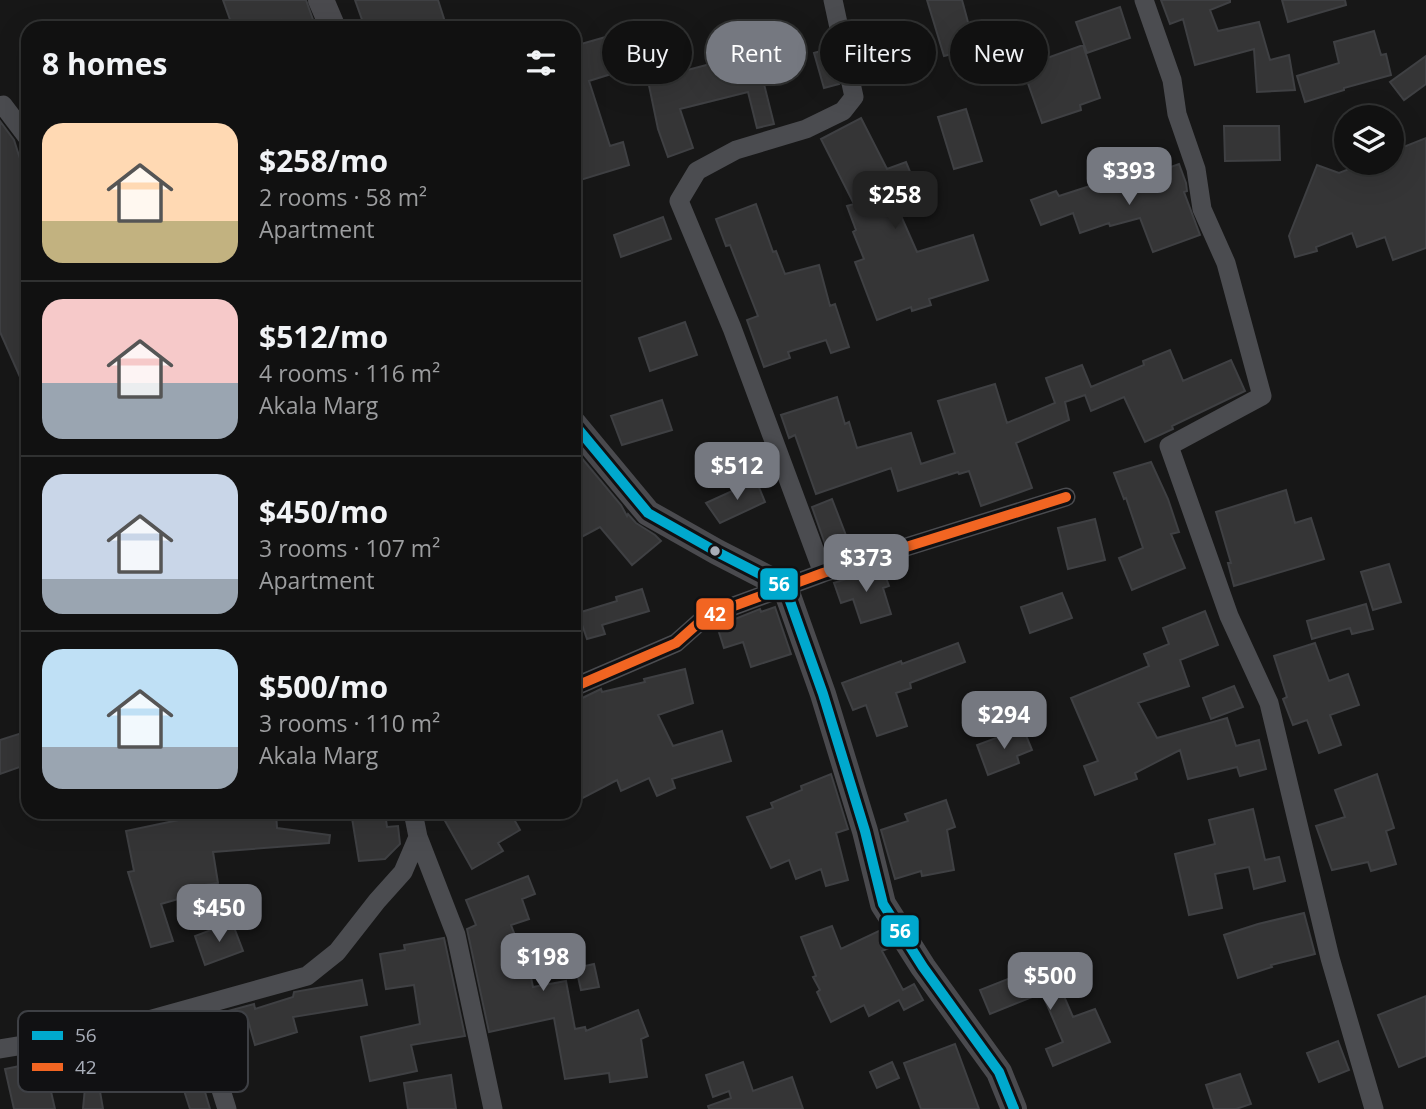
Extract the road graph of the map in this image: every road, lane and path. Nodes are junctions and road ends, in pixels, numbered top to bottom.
1 (321, 0) edge
2 (833, 0) edge
3 (1144, 0) edge
4 (330, 21) edge
5 (0, 106) edge
6 (21, 129) edge
7 (581, 432) edge
8 (1066, 497) dead end
9 (823, 573) junction
10 (785, 587) junction
11 (581, 684) edge
12 (414, 819) edge
13 (418, 837) junction
14 (195, 1007) junction
15 (181, 1011) edge
16 (196, 1011) edge
17 (18, 1046) edge
18 (0, 1049) edge
19 (222, 1092) edge
20 (227, 1109) edge
21 (493, 1109) edge
22 (1014, 1109) edge
23 (1374, 1109) edge

1 - 4 main road
2 - 9 street
3 - 23 street
5 - 6 street
7 - 10 main road
8 - 9 street
9 - 10 street
10 - 11 street
10 - 22 main road
12 - 13 street
13 - 14 street
13 - 21 street
14 - 15 street
14 - 16 street
17 - 18 street
19 - 20 street

